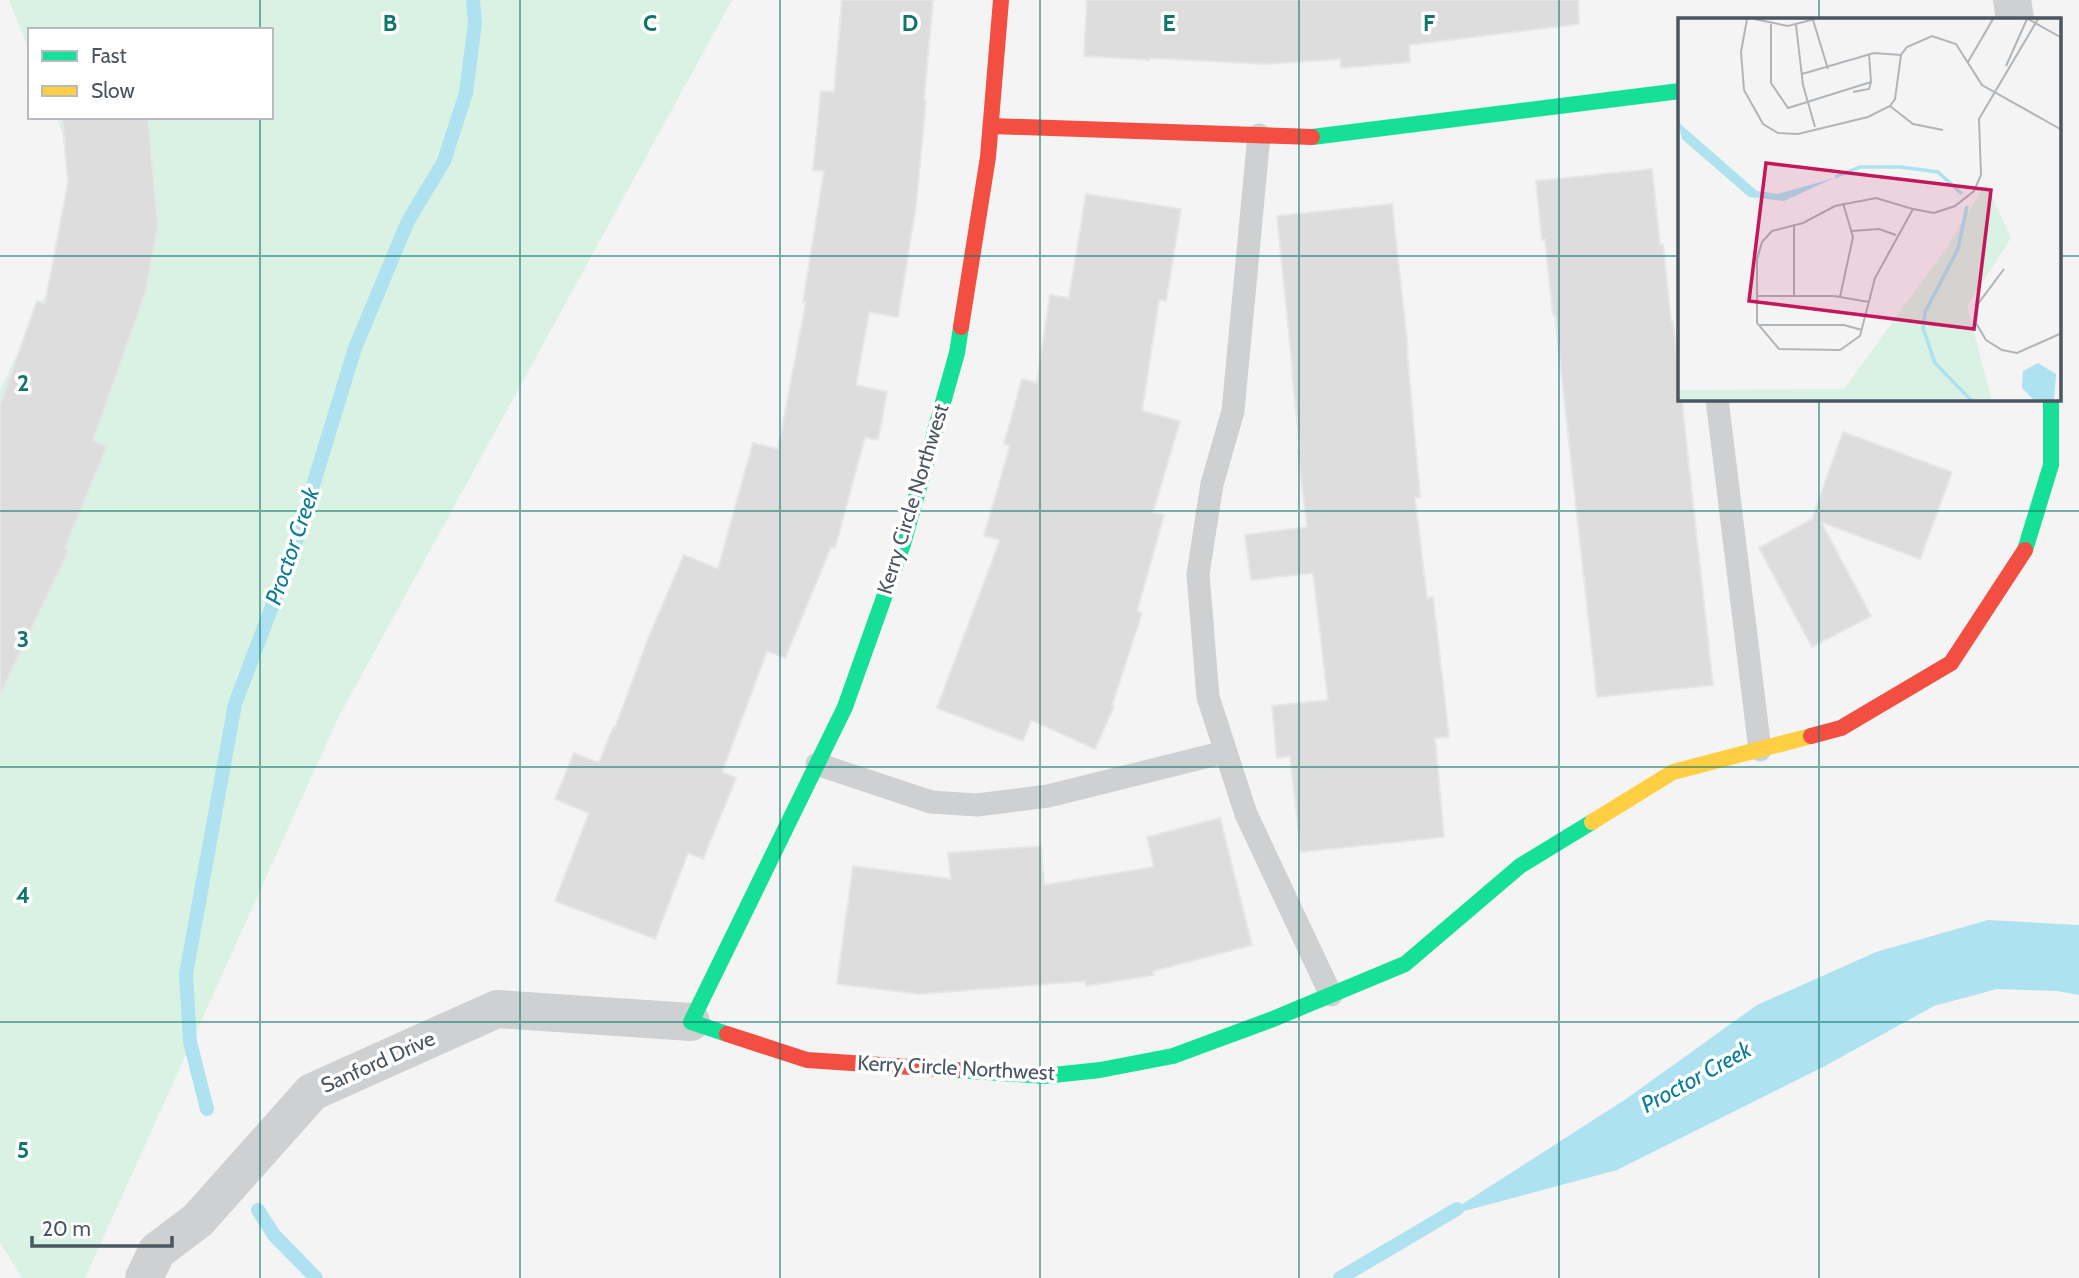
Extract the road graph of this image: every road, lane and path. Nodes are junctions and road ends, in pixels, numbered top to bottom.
1 (1001, 0) edge
2 (2012, 0) edge
3 (2015, 18) edge
4 (1678, 96) edge
5 (991, 127) junction
6 (1259, 135) junction
7 (1717, 401) edge
8 (2051, 401) edge
9 (1760, 750) junction
10 (1226, 752) junction
11 (817, 764) junction
12 (1331, 995) junction
13 (691, 1022) junction
14 (144, 1278) edge

1 - 5 street, Kerry Circle Northwest
2 - 3 street
4 - 6 street
5 - 6 street
5 - 11 street, Kerry Circle Northwest
6 - 10 lane
7 - 9 lane
8 - 9 street, Kerry Circle Northwest
9 - 12 street, Kerry Circle Northwest
10 - 11 lane
10 - 12 lane
11 - 13 street, Kerry Circle Northwest
12 - 13 street, Kerry Circle Northwest
13 - 14 street, Sanford Drive

